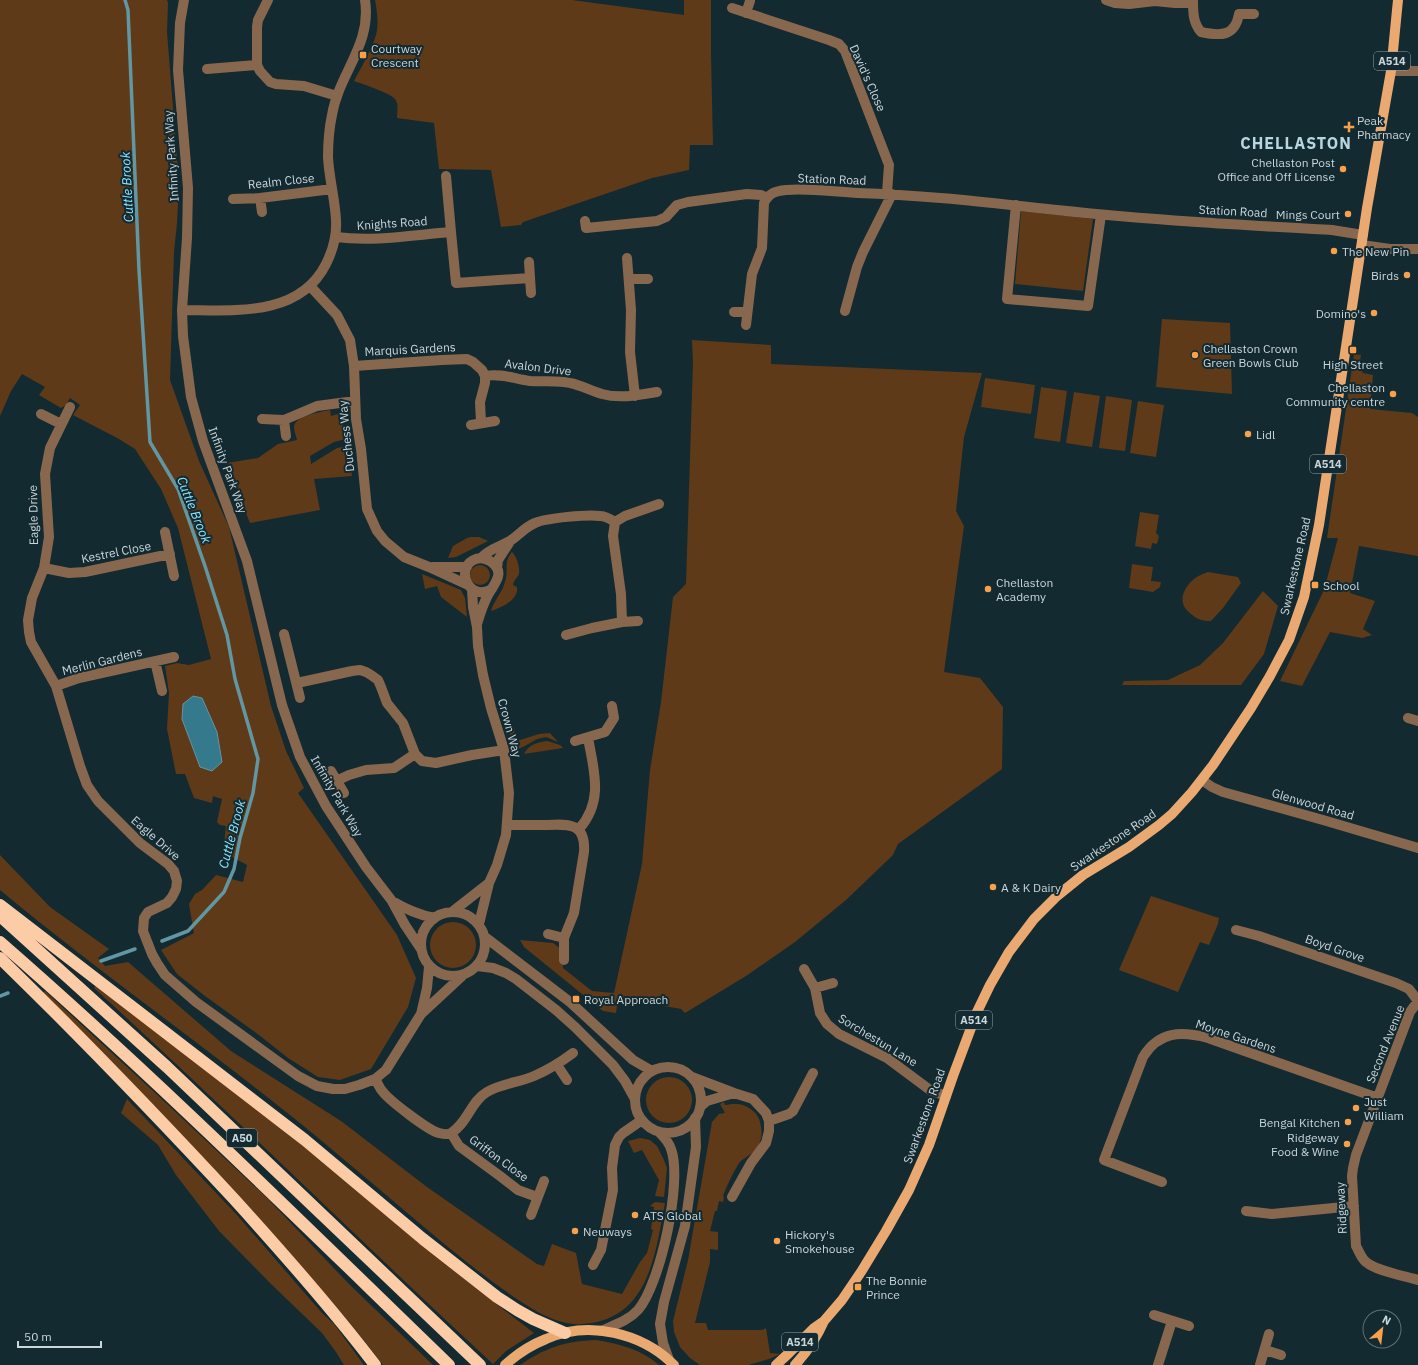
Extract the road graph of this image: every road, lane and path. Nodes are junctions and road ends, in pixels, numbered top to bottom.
1 (176, 0) edge
2 (184, 0) edge
3 (268, 0) edge
4 (365, 0) edge
5 (1106, 0) edge
6 (1398, 0) edge
7 (750, 1) edge
8 (1193, 1) edge
9 (732, 8) dead end
10 (180, 13) junction
11 (746, 13) junction
12 (1254, 14) dead end
13 (257, 65) junction
14 (206, 69) dead end
15 (1391, 71) junction
16 (1418, 71) edge
17 (337, 96) junction
18 (446, 176) dead end
19 (332, 189) junction
20 (890, 194) junction
21 (260, 198) junction
22 (767, 198) junction
23 (233, 199) dead end
24 (1016, 205) junction
25 (262, 212) dead end
26 (1101, 215) junction
27 (585, 221) dead end
28 (451, 232) junction
29 (336, 237) junction
30 (1363, 240) junction
31 (1418, 249) edge
32 (627, 258) dead end
33 (529, 262) dead end
34 (530, 278) junction
35 (648, 278) dead end
36 (629, 279) junction
37 (310, 286) junction
38 (531, 293) dead end
39 (182, 310) junction
40 (845, 311) dead end
41 (734, 312) dead end
42 (747, 312) junction
43 (746, 325) dead end
44 (354, 366) junction
45 (485, 376) junction
46 (657, 392) dead end
47 (635, 396) junction
48 (355, 401) junction
49 (70, 407) dead end
50 (41, 414) dead end
51 (262, 419) dead end
52 (284, 420) junction
53 (495, 421) dead end
54 (61, 424) junction
55 (481, 424) junction
56 (470, 425) dead end
57 (286, 436) dead end
58 (659, 504) dead end
59 (615, 522) junction
60 (165, 532) dead end
61 (511, 540) junction
62 (170, 554) junction
63 (481, 558) junction
64 (429, 567) junction
65 (467, 567) junction
66 (44, 568) junction
67 (497, 568) junction
68 (174, 576) dead end
69 (470, 587) junction
70 (492, 589) junction
71 (638, 621) dead end
72 (622, 622) junction
73 (477, 627) junction
74 (284, 634) dead end
75 (566, 635) dead end
76 (174, 657) dead end
77 (155, 661) junction
78 (297, 683) junction
79 (56, 686) junction
80 (162, 691) dead end
81 (300, 698) dead end
82 (612, 706) dead end
83 (588, 738) junction
84 (574, 741) dead end
85 (504, 750) junction
86 (415, 754) junction
87 (331, 771) dead end
88 (1202, 780) junction
89 (336, 781) junction
90 (344, 793) dead end
91 (507, 825) junction
92 (579, 829) junction
93 (1418, 848) edge
94 (489, 883) junction
95 (392, 901) junction
96 (0, 905) edge
97 (452, 912) junction
98 (0, 916) edge
99 (434, 918) junction
100 (479, 924) junction
101 (548, 934) dead end
102 (485, 937) junction
103 (564, 938) junction
104 (0, 942) edge
105 (1243, 943) dead end
106 (420, 949) junction
107 (0, 958) edge
108 (564, 960) dead end
109 (477, 966) junction
110 (429, 967) junction
111 (804, 970) dead end
112 (462, 976) junction
113 (833, 983) dead end
114 (815, 988) junction
115 (1418, 1001) edge
116 (421, 1014) junction
117 (573, 1053) dead end
118 (557, 1065) junction
119 (652, 1071) junction
120 (813, 1073) dead end
121 (692, 1078) junction
122 (375, 1079) junction
123 (567, 1080) dead end
124 (734, 1093) junction
125 (946, 1096) junction
126 (1378, 1098) junction
127 (635, 1099) junction
128 (700, 1107) junction
129 (695, 1118) junction
130 (642, 1120) junction
131 (769, 1121) junction
132 (659, 1132) junction
133 (451, 1133) junction
134 (544, 1181) dead end
135 (1162, 1182) dead end
136 (537, 1197) junction
137 (732, 1197) dead end
138 (1354, 1206) junction
139 (1246, 1211) dead end
140 (530, 1215) dead end
141 (593, 1265) dead end
142 (1418, 1280) edge
143 (1154, 1315) dead end
144 (824, 1320) junction
145 (1172, 1321) junction
146 (1189, 1326) dead end
147 (601, 1331) junction
148 (565, 1333) junction
149 (1269, 1334) dead end
150 (1265, 1350) junction
151 (788, 1354) junction
152 (1281, 1355) dead end
153 (672, 1362) edge
154 (797, 1364) edge
155 (376, 1365) edge
156 (449, 1365) edge
157 (480, 1365) edge
158 (505, 1365) edge
159 (776, 1365) edge
160 (1158, 1365) edge
161 (1260, 1365) edge

1 - 10 street, Infinity Park Way
2 - 10 street, Infinity Park Way
3 - 13 street
4 - 17 street
5 - 8 street
6 - 15 main road, A514
7 - 11 street
8 - 12 street
9 - 11 street, David's Close
10 - 39 street, Infinity Park Way
11 - 20 street, David's Close
13 - 14 street
13 - 17 street
15 - 16 street
15 - 30 main road, A514
17 - 19 street
18 - 28 street
19 - 21 street, Realm Close
19 - 29 street
20 - 22 street, Station Road
20 - 24 street, Station Road
20 - 40 street
21 - 23 street, Realm Close
21 - 25 street
22 - 27 street
22 - 42 street
24 - 26 street, Station Road
24 - 26 street
26 - 30 street, Station Road
28 - 29 street, Knights Road
28 - 34 street
29 - 37 street
30 - 31 street
30 - 88 main road, Swarkestone Road / A514
32 - 36 street
33 - 34 street
34 - 38 street
35 - 36 street
36 - 47 street
37 - 39 street
37 - 44 street, Duchess Way
39 - 95 street, Infinity Park Way
41 - 42 street
42 - 43 street
44 - 45 street, Marquis Gardens
44 - 48 street, Duchess Way
45 - 47 street, Avalon Drive
45 - 55 street
46 - 47 street, Avalon Drive
48 - 52 street
48 - 64 street, Duchess Way
49 - 54 street, Eagle Drive
50 - 54 street
51 - 52 street
52 - 57 street
53 - 55 street
54 - 66 street, Eagle Drive
55 - 56 street
58 - 59 street
59 - 61 street, Crown Way
59 - 72 street
60 - 62 street, Kestrel Close
61 - 63 street, Crown Way
61 - 67 street, Crown Way
62 - 66 street, Kestrel Close
62 - 68 street, Kestrel Close
63 - 65 street, Crown Way
63 - 67 street
64 - 65 street, Duchess Way
64 - 69 street, Duchess Way
65 - 69 street, Crown Way
66 - 79 street, Eagle Drive
67 - 70 street, Crown Way
69 - 70 street
69 - 73 street, Crown Way
70 - 73 street, Crown Way
71 - 72 street
72 - 75 street
73 - 85 street, Crown Way
74 - 78 street
76 - 77 street, Merlin Gardens
77 - 79 street, Merlin Gardens
77 - 80 street, Merlin Gardens
78 - 81 street
78 - 86 street
79 - 122 street, Eagle Drive
82 - 83 street
83 - 84 street
83 - 92 street
85 - 86 street
85 - 91 street, Crown Way
86 - 89 street
87 - 89 street
88 - 93 street, Glenwood Road
88 - 125 main road, Swarkestone Road / A514
89 - 90 street
91 - 92 street
91 - 94 street, Crown Way
92 - 103 street
94 - 97 street, Crown Way
94 - 100 street, Crown Way
95 - 99 street, Infinity Park Way
95 - 106 street, Infinity Park Way
96 - 148 highway
97 - 99 street
97 - 100 street
98 - 157 highway, A50
99 - 106 street
100 - 102 street
101 - 103 street
102 - 109 street
102 - 119 street
103 - 108 street
104 - 156 highway, A50
105 - 115 street, Boyd Grove
106 - 110 street
107 - 155 highway
109 - 112 street
109 - 127 street
110 - 112 street
110 - 116 street, Eagle Drive
111 - 114 street, Sorchestun Lane
112 - 116 street, Eagle Drive
113 - 114 street
114 - 125 street, Sorchestun Lane
115 - 126 street, Second Avenue
116 - 122 street, Eagle Drive
117 - 118 street
118 - 123 street
118 - 133 street
119 - 121 street
119 - 127 street
120 - 131 street
121 - 124 street
121 - 128 street
122 - 133 street
124 - 128 street
124 - 131 street
125 - 144 main road, Swarkestone Road / A514
126 - 135 street, Moyne Gardens
126 - 138 street, Ridgeway
127 - 130 street
128 - 129 street
129 - 132 street
129 - 153 street
130 - 132 street
130 - 141 street
131 - 137 street
132 - 147 street
133 - 136 street, Griffon Close
134 - 136 street, Griffon Close
136 - 140 street, Griffon Close
138 - 139 street
138 - 142 street, Ridgeway
143 - 145 street
144 - 151 main road, Swarkestone Road / A514
144 - 154 main road, Swarkestone Road / A514
145 - 146 street
145 - 160 street
147 - 148 main road
147 - 153 main road
148 - 158 main road
149 - 150 street
150 - 152 street
150 - 161 street
151 - 154 street
151 - 159 main road, Swarkestone Road / A514

